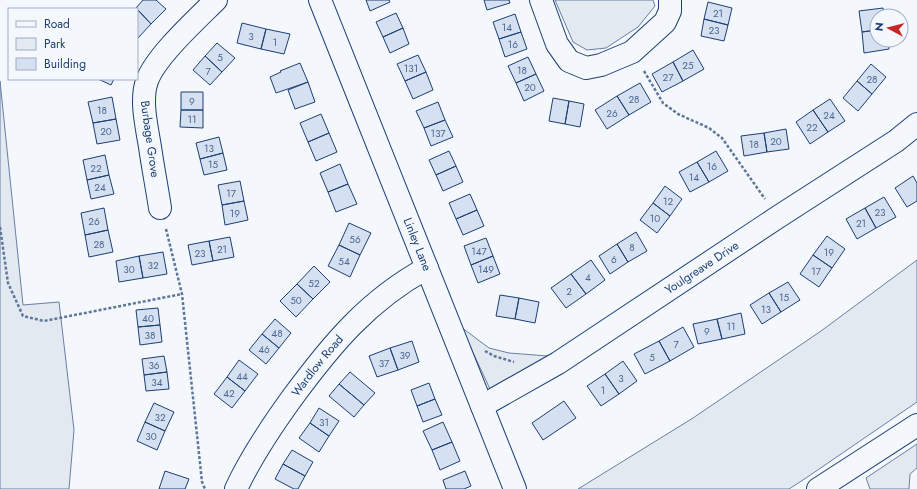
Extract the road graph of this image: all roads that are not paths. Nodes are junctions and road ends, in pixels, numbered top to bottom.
1 (216, 0) edge
2 (320, 0) edge
3 (541, 0) edge
4 (670, 0) edge
5 (917, 124) edge
6 (160, 208) road end
7 (427, 268) junction
8 (482, 406) junction
9 (917, 425) edge
10 (827, 486) edge
11 (236, 489) edge
12 (515, 489) edge

1 - 6 street, Burbage Grove
2 - 7 street, Linley Lane
3 - 4 street
5 - 8 street, Youlgreave Drive
7 - 8 street, Linley Lane
7 - 11 street, Wardlow Road
8 - 12 street, Linley Lane
9 - 10 street

